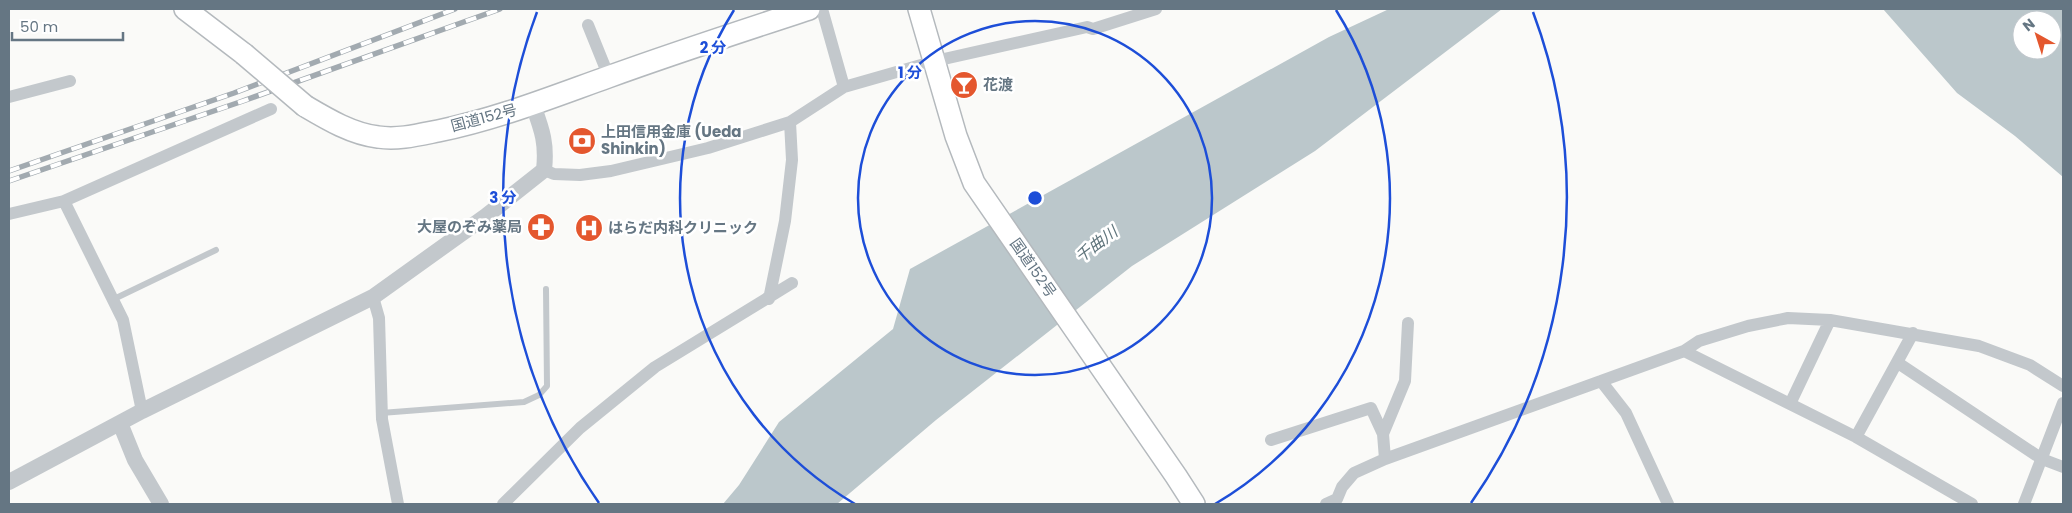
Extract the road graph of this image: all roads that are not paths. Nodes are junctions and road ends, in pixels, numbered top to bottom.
1 (185, 9) edge
2 (809, 9) edge
3 (822, 9) edge
4 (919, 9) edge
5 (1156, 9) edge
6 (588, 25) dead end
7 (935, 62) junction
8 (609, 77) junction
9 (70, 81) dead end
10 (844, 87) junction
11 (9, 98) edge
12 (533, 105) junction
13 (271, 109) dead end
14 (790, 122) junction
15 (544, 170) junction
16 (64, 201) junction
17 (9, 214) edge
18 (216, 250) dead end
19 (792, 283) dead end
20 (546, 290) dead end
21 (373, 297) junction
22 (769, 299) junction
23 (114, 300) junction
24 (1830, 320) junction
25 (1408, 323) dead end
26 (1913, 334) junction
27 (1684, 351) junction
28 (1898, 363) junction
29 (1601, 381) junction
30 (2063, 386) edge
31 (1790, 404) junction
32 (142, 411) junction
33 (2062, 411) edge
34 (382, 413) junction
35 (120, 423) junction
36 (1383, 434) junction
37 (1856, 436) junction
38 (1271, 440) dead end
39 (1385, 459) junction
40 (2042, 459) junction
41 (2063, 467) edge
42 (9, 482) edge
43 (1334, 502) edge
44 (161, 504) edge
45 (398, 504) edge
46 (503, 504) edge
47 (1194, 504) edge
48 (1668, 504) edge
49 (1972, 504) edge
50 (2024, 504) edge

1 - 12 highway, 国道152号, bridge
2 - 8 highway, 国道152号
3 - 10 street
4 - 7 highway, 国道152号
5 - 7 street
6 - 8 street
7 - 10 street
7 - 47 highway, 国道152号
8 - 12 highway, 国道152号
9 - 11 street
10 - 14 street
12 - 15 street
13 - 16 street
14 - 15 street
14 - 22 street
15 - 21 street
16 - 17 street
16 - 23 street
18 - 23 lane
19 - 22 street
20 - 34 lane
21 - 32 street
21 - 34 street
22 - 46 street
23 - 32 street
24 - 26 street
24 - 27 street
24 - 31 street
25 - 36 street
26 - 28 street
26 - 30 street
27 - 29 street
27 - 31 street
28 - 37 street
28 - 40 street
29 - 39 street
29 - 48 street
31 - 37 street
32 - 35 street
33 - 40 street
34 - 45 street
35 - 42 street
35 - 44 street
36 - 38 street
36 - 39 street
37 - 49 street
39 - 43 street
40 - 41 street
40 - 50 street

